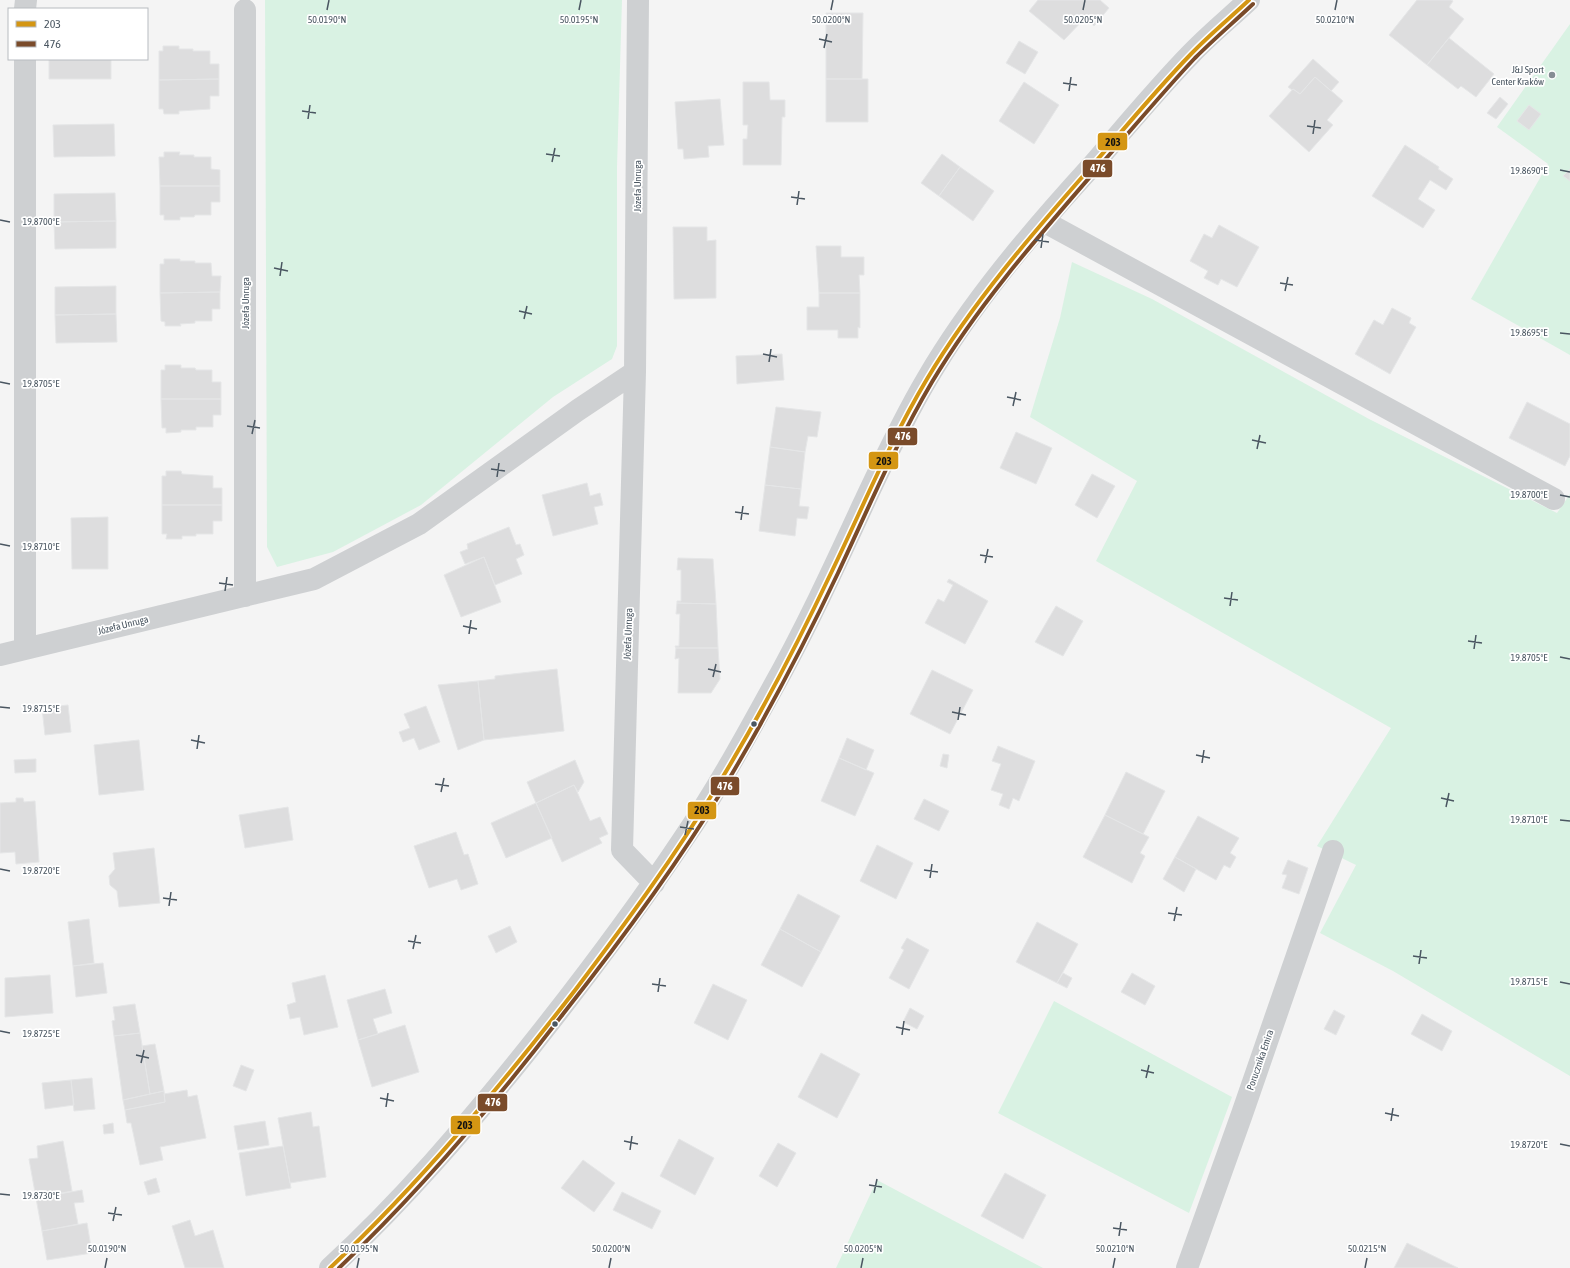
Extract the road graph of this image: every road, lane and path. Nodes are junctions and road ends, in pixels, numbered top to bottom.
1 (638, 0) edge
2 (1249, 0) edge
3 (245, 10) dead end
4 (24, 60) edge
5 (1043, 221) junction
6 (636, 372) junction
7 (1554, 499) dead end
8 (245, 596) junction
9 (25, 649) junction
10 (0, 655) edge
11 (1333, 850) dead end
12 (654, 883) junction
13 (330, 1268) edge
14 (1187, 1268) edge

1 - 6 street, Józefa Unruga
2 - 5 street
3 - 8 street, Józefa Unruga
4 - 9 street
5 - 7 street
5 - 12 street
6 - 8 street, Józefa Unruga
6 - 12 street, Józefa Unruga
8 - 9 street, Józefa Unruga
9 - 10 street, Józefa Unruga
11 - 14 street, Porucznika Emira
12 - 13 street

